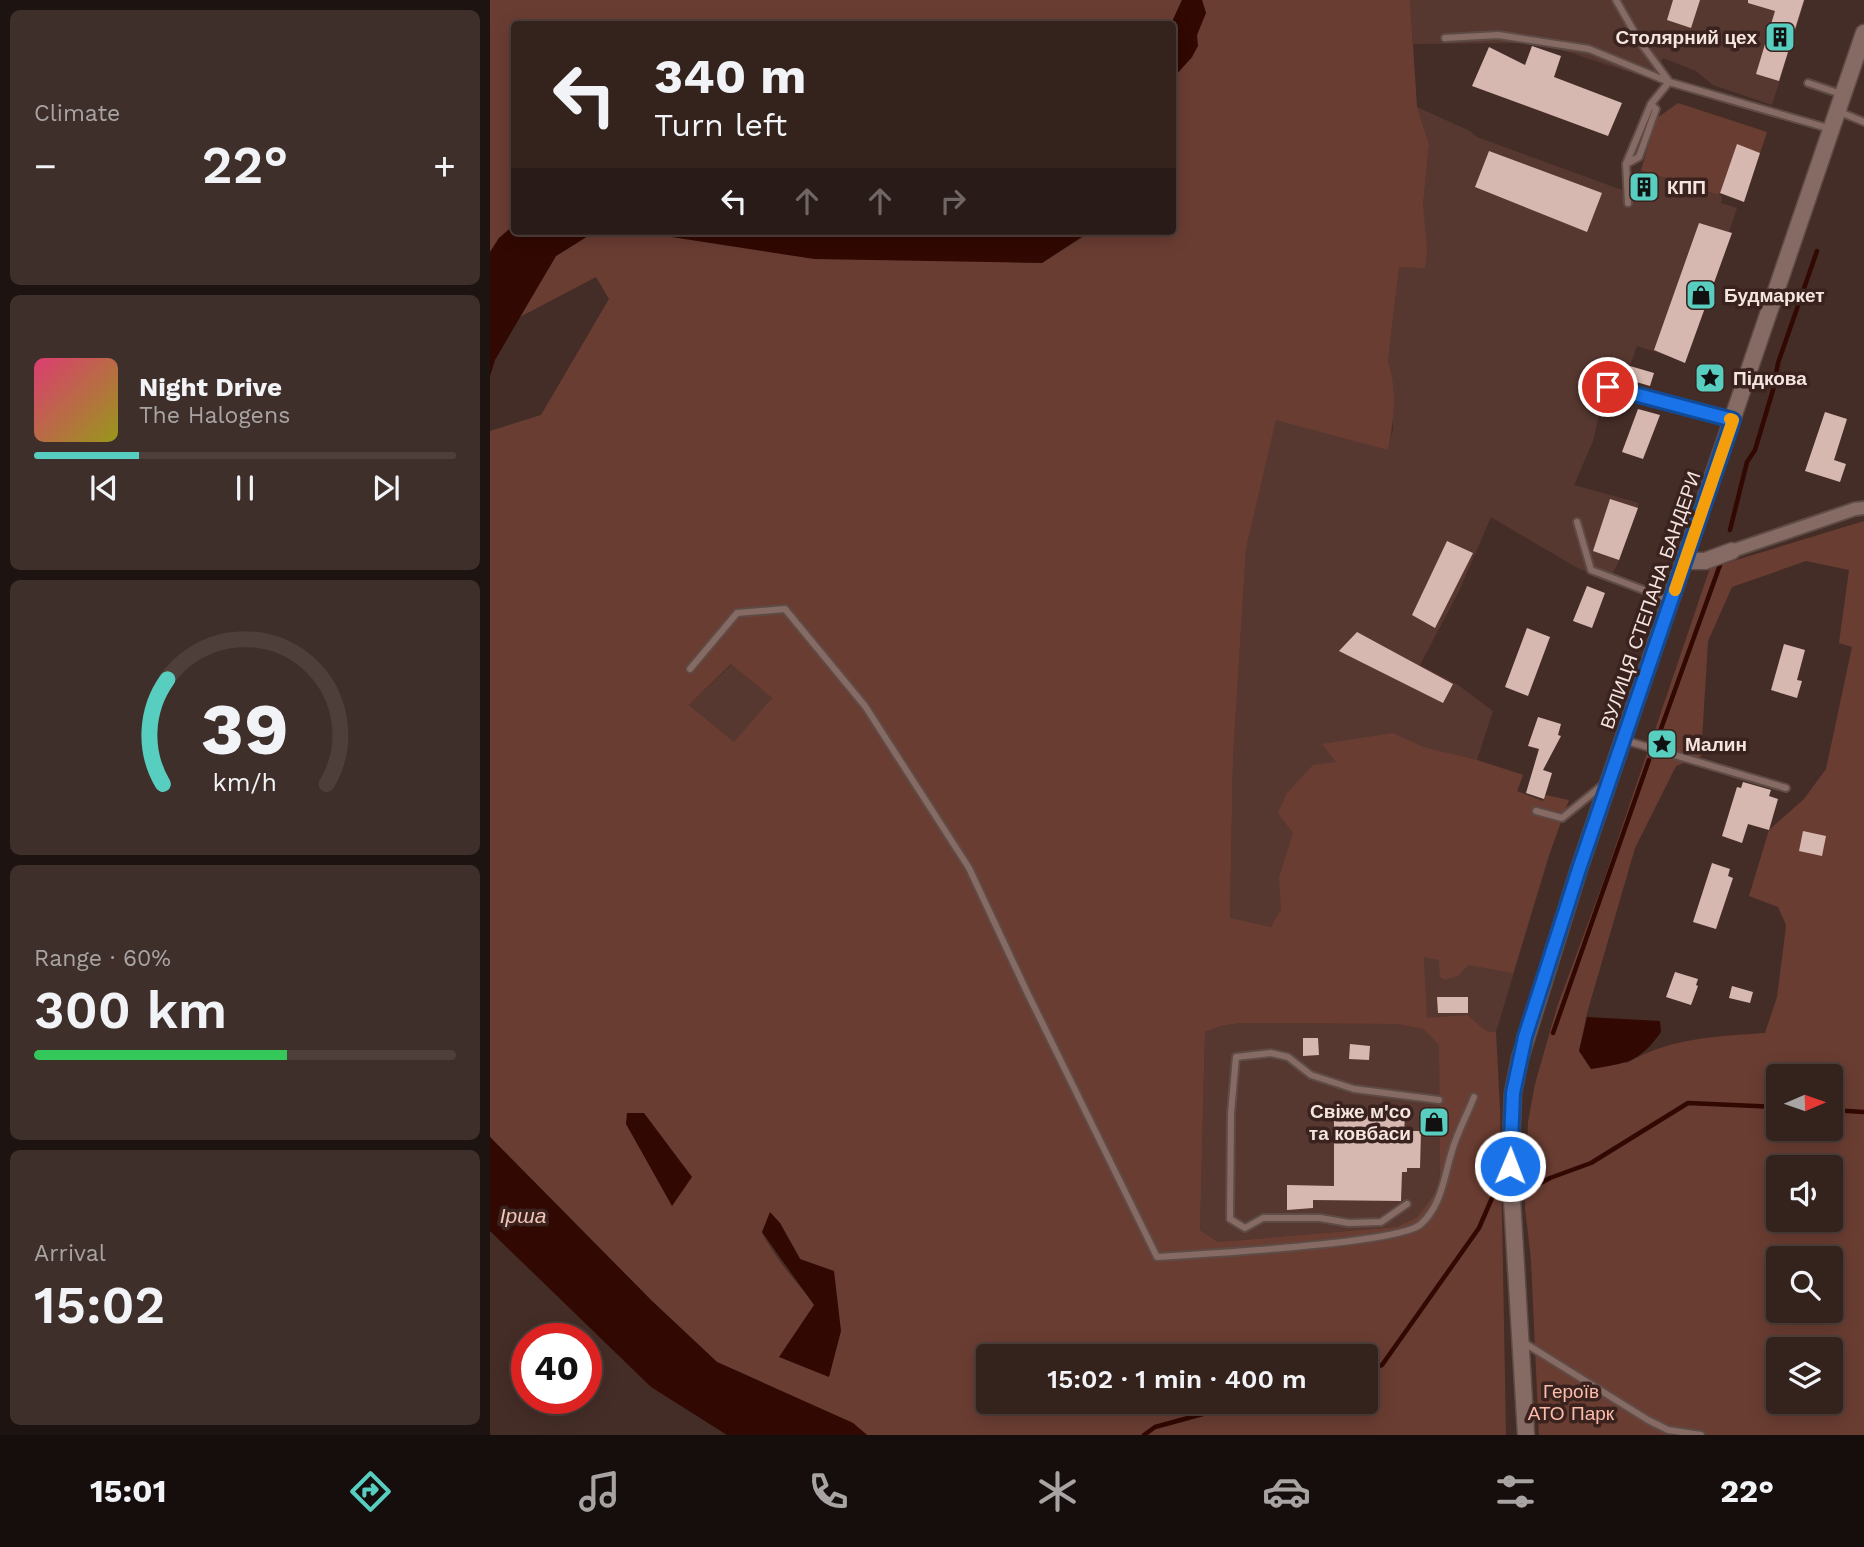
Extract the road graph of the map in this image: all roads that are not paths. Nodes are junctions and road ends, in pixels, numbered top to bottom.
1 (1616, 0) edge
2 (1864, 33) edge
3 (1445, 38) dead end
4 (1670, 82) junction
5 (1808, 83) dead end
6 (1843, 94) junction
7 (1651, 104) junction
8 (1837, 111) junction
9 (1864, 122) edge
10 (1830, 129) junction
11 (1626, 164) junction
12 (1628, 203) dead end
13 (1608, 387) dead end
14 (1733, 420) junction
15 (1864, 508) edge
16 (1577, 522) dead end
17 (1732, 551) joint
18 (1685, 561) junction
19 (1671, 601) junction
20 (690, 669) dead end
21 (1624, 740) junction
22 (1611, 778) junction
23 (1786, 788) dead end
24 (1536, 811) dead end
25 (1474, 1097) dead end
26 (1439, 1100) dead end
27 (1407, 1204) dead end
28 (1521, 1341) junction
29 (1526, 1435) edge
30 (1701, 1435) edge

1 - 4 lane
2 - 6 street, ВУЛИЦЯ СТЕПАНА БАНДЕРИ
3 - 4 lane
4 - 7 lane
4 - 10 lane
5 - 6 lane
6 - 8 street, ВУЛИЦЯ СТЕПАНА БАНДЕРИ
7 - 11 lane
7 - 11 lane
8 - 9 lane
8 - 10 street, ВУЛИЦЯ СТЕПАНА БАНДЕРИ
10 - 14 street, ВУЛИЦЯ СТЕПАНА БАНДЕРИ
11 - 12 lane
13 - 14 lane
14 - 18 street, ВУЛИЦЯ СТЕПАНА БАНДЕРИ
15 - 17 street
16 - 19 lane
17 - 18 street
18 - 19 street, ВУЛИЦЯ СТЕПАНА БАНДЕРИ
19 - 21 street, ВУЛИЦЯ СТЕПАНА БАНДЕРИ
20 - 25 lane
21 - 22 street, ВУЛИЦЯ СТЕПАНА БАНДЕРИ
21 - 23 lane
22 - 24 lane
22 - 28 street, ВУЛИЦЯ СТЕПАНА БАНДЕРИ
26 - 27 lane
28 - 29 street, ВУЛИЦЯ СТЕПАНА БАНДЕРИ
28 - 30 lane

